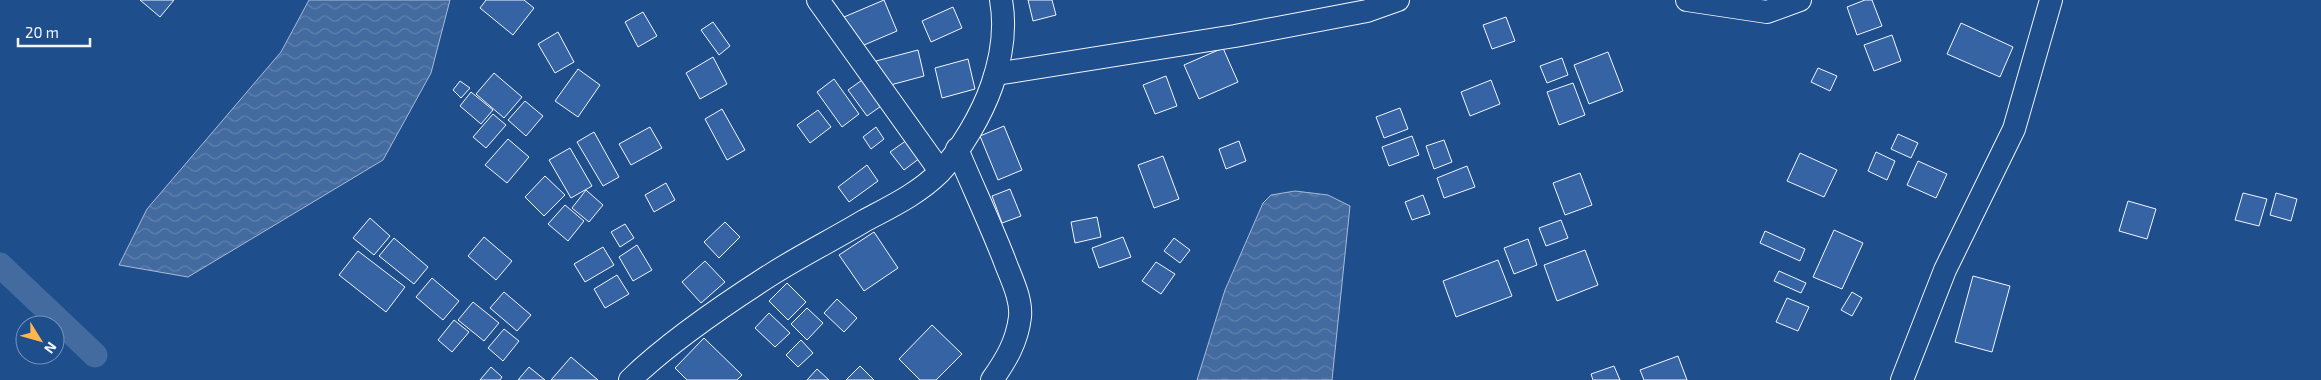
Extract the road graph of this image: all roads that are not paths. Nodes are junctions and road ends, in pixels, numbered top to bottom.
1 (818, 0) edge
2 (1001, 0) edge
3 (1398, 0) edge
4 (1687, 0) edge
5 (1800, 0) edge
6 (2052, 0) edge
7 (996, 74) junction
8 (957, 149) junction
9 (940, 171) junction
10 (630, 380) edge
11 (992, 380) edge
12 (1902, 380) edge

1 - 9 street
2 - 7 street
3 - 7 street
4 - 5 street
6 - 12 street
7 - 8 street
8 - 9 street
8 - 11 street
9 - 10 street

